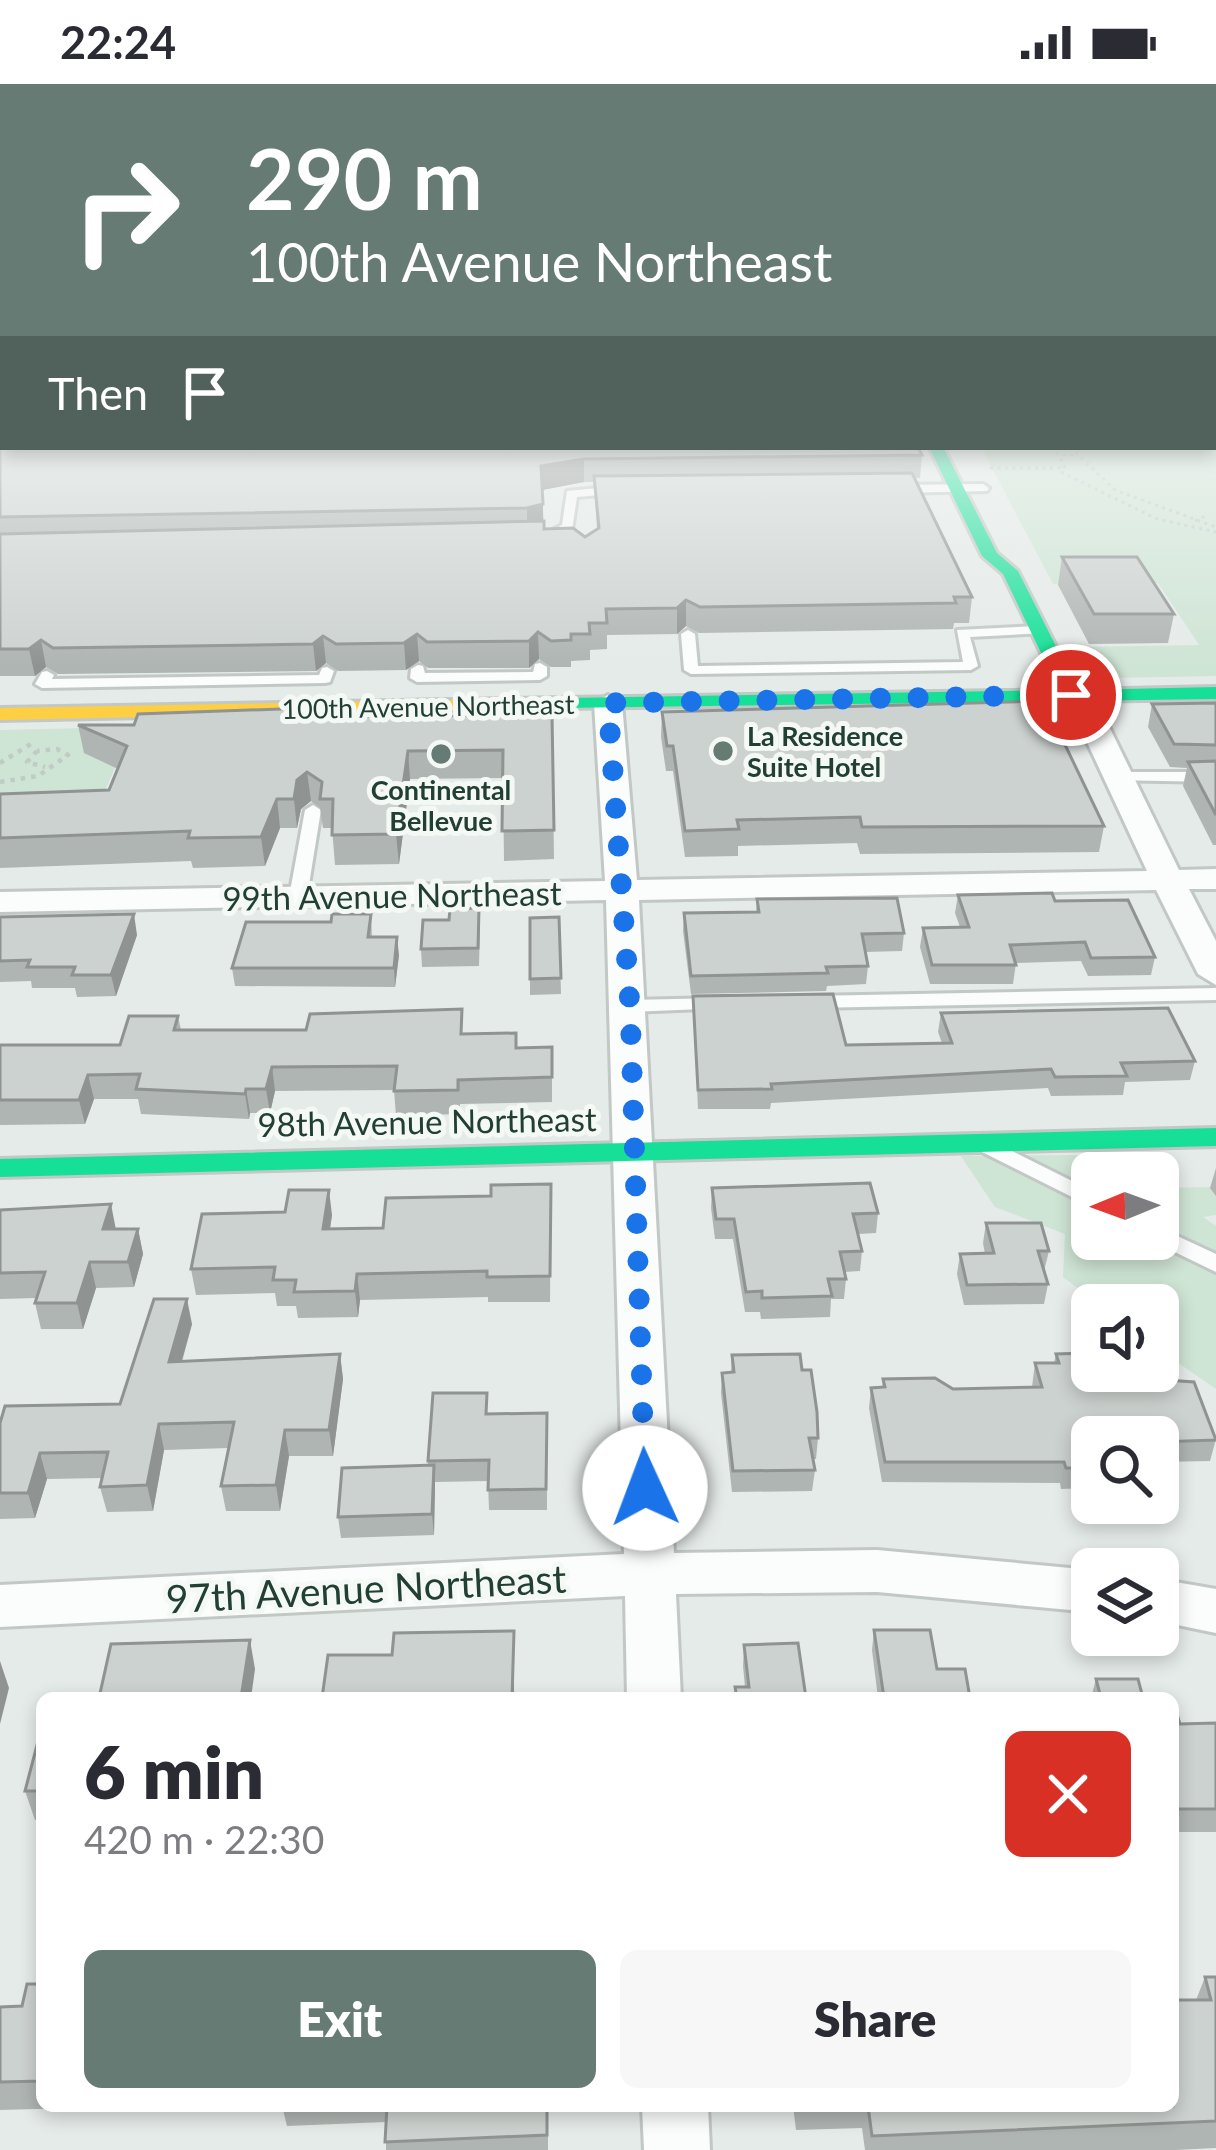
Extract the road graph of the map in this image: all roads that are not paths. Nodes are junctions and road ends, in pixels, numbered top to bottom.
1 (966, 473) edge
2 (973, 473) edge
3 (976, 482) junction
4 (867, 489) edge
5 (646, 490) edge
6 (528, 547) edge
7 (1039, 630) junction
8 (688, 634) dead end
9 (540, 668) dead end
10 (418, 669) dead end
11 (327, 671) edge
12 (47, 675) edge
13 (1216, 693) edge
14 (1071, 695) junction
15 (608, 703) junction
16 (0, 714) edge
17 (1114, 777) junction
18 (1216, 777) edge
19 (314, 810) dead end
20 (1216, 879) edge
21 (1168, 880) junction
22 (620, 891) junction
23 (298, 897) junction
24 (0, 902) edge
25 (1216, 974) edge
26 (1216, 994) edge
27 (791, 1003) edge
28 (744, 1004) edge
29 (630, 1006) junction
30 (1216, 1137) edge
31 (985, 1144) junction
32 (636, 1152) junction
33 (0, 1168) edge
34 (1071, 1190) edge
35 (1179, 1246) edge
36 (1216, 1264) edge
37 (648, 1574) junction
38 (1071, 1589) edge
39 (1179, 1604) edge
40 (0, 1606) edge
41 (1216, 1611) edge
42 (654, 1692) edge
43 (675, 2112) edge
44 (677, 2150) edge

1 - 3 main road
2 - 3 main road
3 - 4 lane
3 - 7 main road
5 - 6 lane
7 - 8 lane
7 - 14 main road
9 - 10 lane
11 - 12 lane
13 - 14 main road, 100th Avenue Northeast
14 - 15 main road, 100th Avenue Northeast
14 - 17 street
15 - 16 main road, 100th Avenue Northeast
15 - 22 street
17 - 18 lane
17 - 21 street
19 - 23 lane
20 - 21 street, 99th Avenue Northeast
21 - 22 street, 99th Avenue Northeast
21 - 25 street
22 - 23 street, 99th Avenue Northeast
22 - 29 street
23 - 24 street, 99th Avenue Northeast
26 - 27 lane
28 - 29 lane
29 - 32 street
30 - 31 main road, 98th Avenue Northeast
31 - 32 main road, 98th Avenue Northeast
31 - 34 lane
32 - 33 main road, 98th Avenue Northeast
32 - 37 street
35 - 36 lane
37 - 38 street, 97th Avenue Northeast
37 - 40 street, 97th Avenue Northeast
37 - 42 street
39 - 41 street
43 - 44 street

